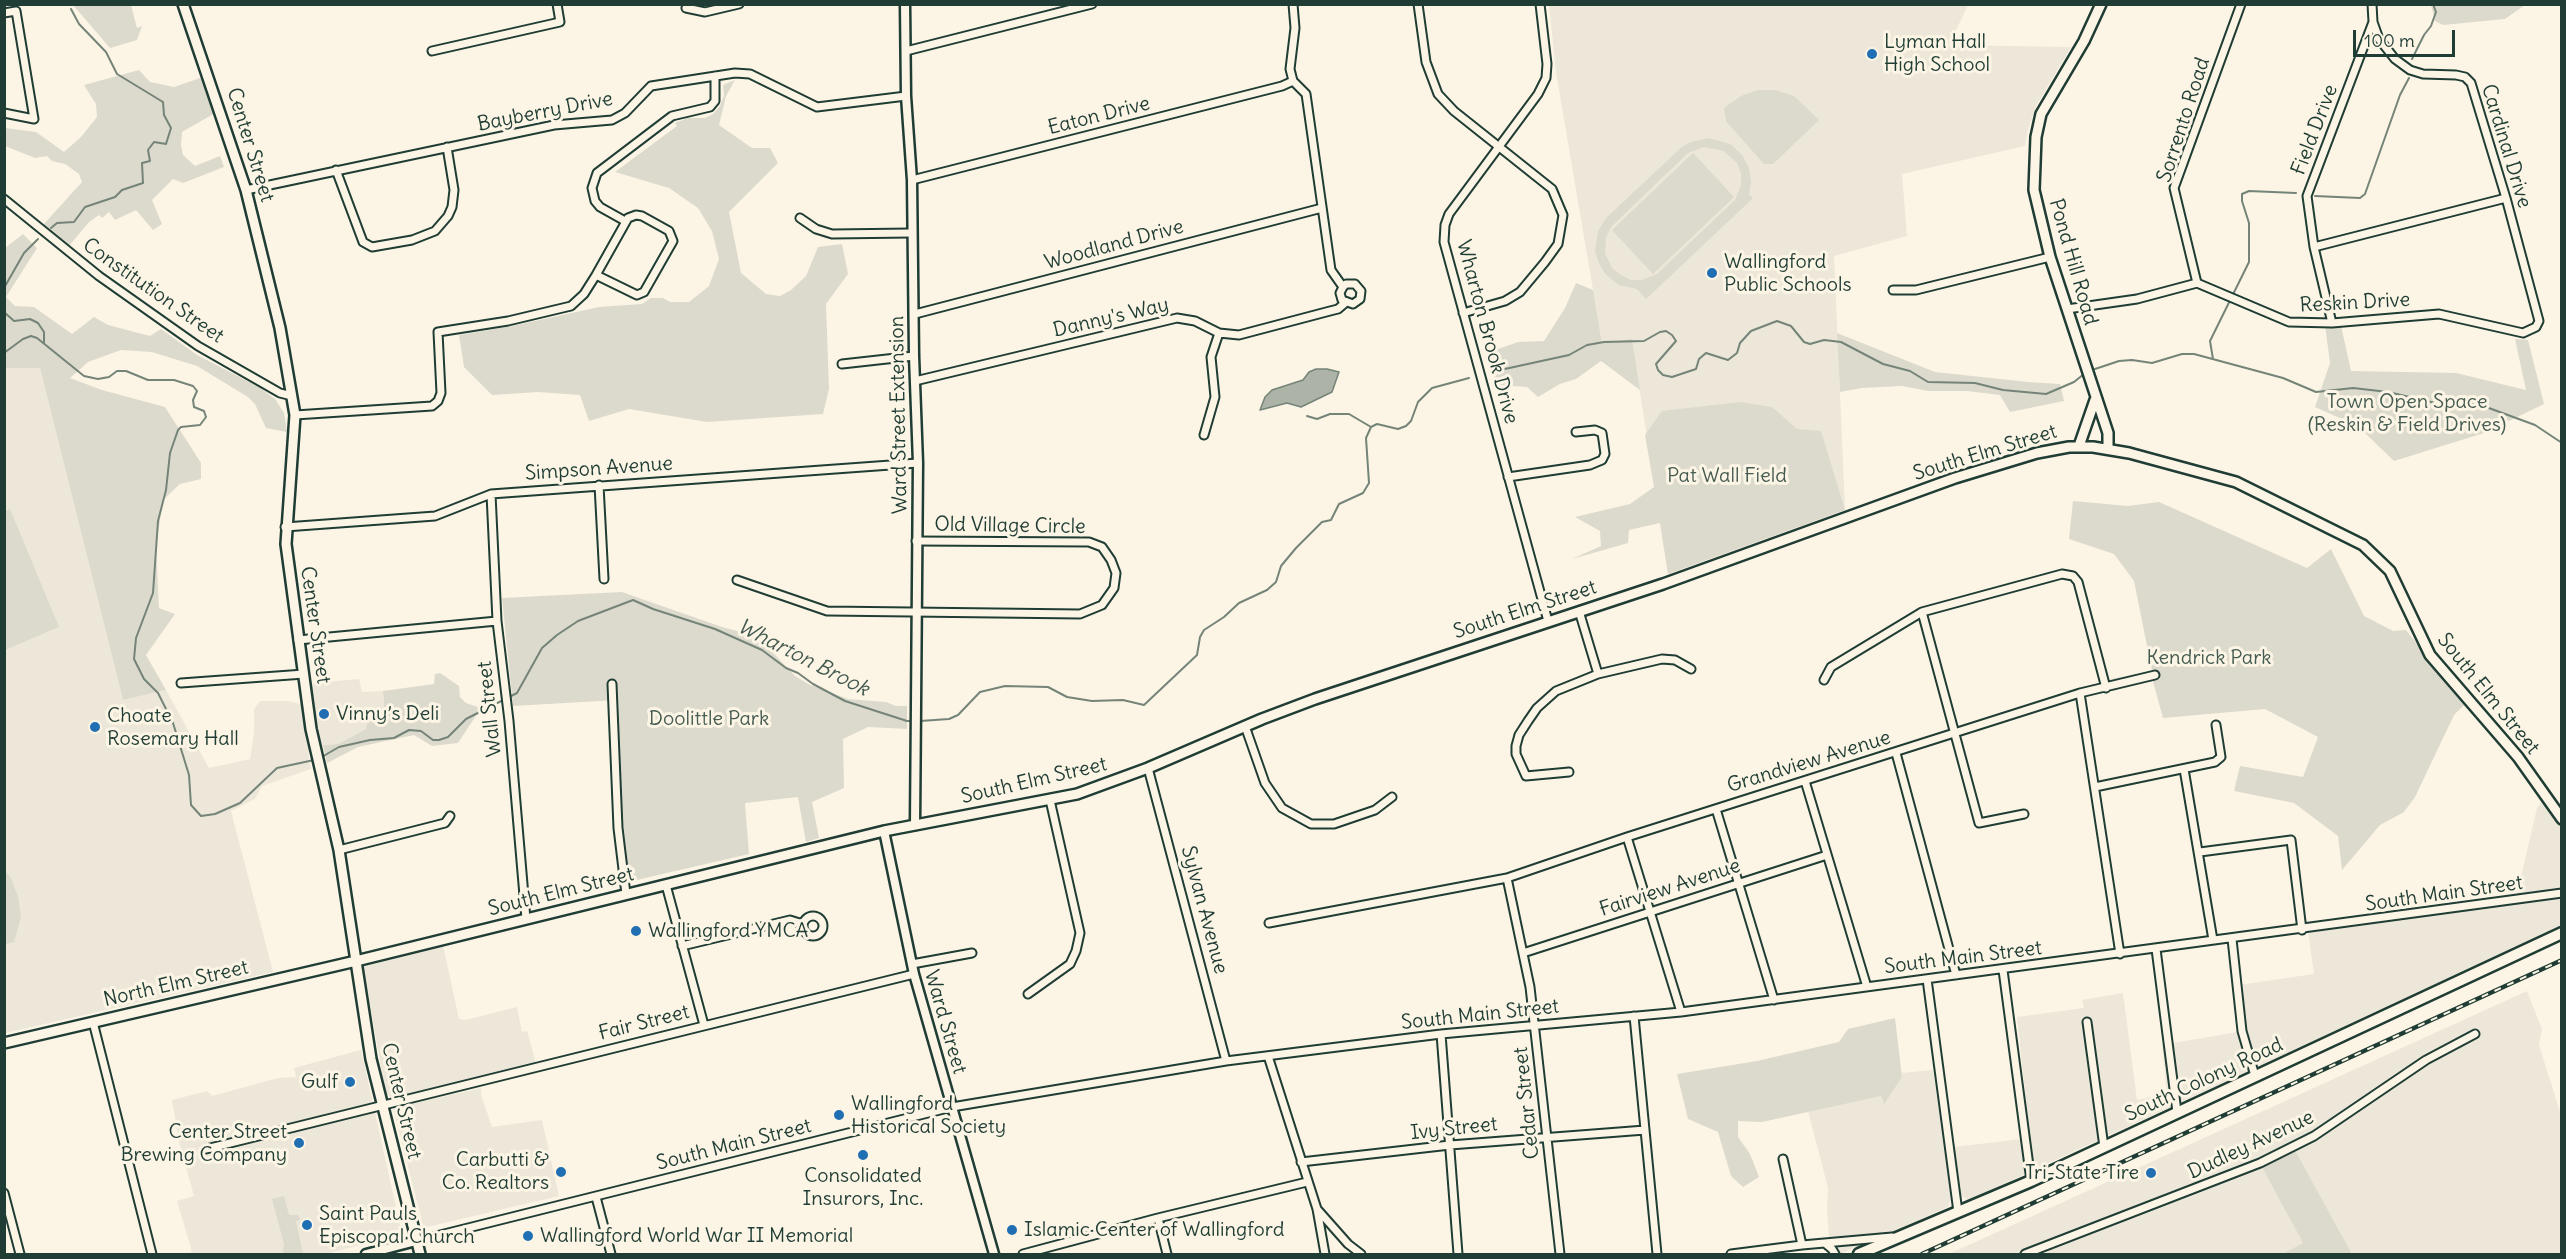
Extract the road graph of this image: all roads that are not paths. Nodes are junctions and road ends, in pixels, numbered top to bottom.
1 (183, 4) edge
2 (556, 4) edge
3 (739, 4) edge
4 (905, 4) edge
5 (1092, 4) edge
6 (1293, 4) edge
7 (1418, 4) edge
8 (1540, 4) edge
9 (2101, 4) edge
10 (2241, 4) edge
11 (2372, 4) edge
12 (686, 8) dead end
13 (4, 13) edge
14 (2373, 21) junction
15 (432, 51) dead end
16 (906, 51) junction
17 (715, 76) junction
18 (1293, 81) junction
19 (906, 96) junction
20 (4, 113) edge
21 (1499, 146) junction
22 (447, 147) junction
23 (336, 171) junction
24 (912, 180) junction
25 (246, 190) junction
26 (2506, 198) junction
27 (4, 199) edge
28 (1322, 208) junction
29 (800, 218) dead end
30 (625, 220) junction
31 (911, 233) junction
32 (2314, 247) junction
33 (2050, 257) junction
34 (596, 275) junction
35 (2196, 283) junction
36 (1343, 287) junction
37 (1893, 290) dead end
38 (1345, 303) junction
39 (2067, 309) junction
40 (1463, 313) junction
41 (915, 314) junction
42 (2540, 321) joint
43 (2331, 323) junction
44 (1219, 333) junction
45 (914, 356) junction
46 (842, 364) dead end
47 (915, 381) junction
48 (292, 396) junction
49 (2095, 400) junction
50 (295, 415) junction
51 (1576, 432) dead end
52 (1204, 435) dead end
53 (2079, 446) junction
54 (2108, 449) junction
55 (918, 464) junction
56 (1508, 477) junction
57 (599, 485) junction
58 (490, 495) junction
59 (285, 527) junction
60 (916, 541) junction
61 (604, 579) dead end
62 (737, 580) dead end
63 (1579, 611) junction
64 (916, 612) junction
65 (1922, 612) junction
66 (497, 621) junction
67 (1548, 621) junction
68 (298, 640) junction
69 (1690, 669) dead end
70 (304, 674) junction
71 (1598, 674) junction
72 (2156, 675) dead end
73 (1824, 680) dead end
74 (181, 683) dead end
75 (612, 684) dead end
76 (2106, 688) junction
77 (2080, 693) junction
78 (2217, 725) dead end
79 (1245, 726) junction
80 (1956, 733) junction
81 (1896, 753) junction
82 (1148, 768) junction
83 (2184, 769) junction
84 (1569, 772) dead end
85 (1804, 781) junction
86 (2095, 787) junction
87 (1392, 797) dead end
88 (1050, 800) junction
89 (1716, 809) junction
90 (2024, 814) dead end
91 (450, 816) dead end
92 (2562, 819) edge
93 (915, 825) junction
94 (884, 831) junction
95 (1627, 837) junction
96 (339, 850) junction
97 (2200, 852) junction
98 (1827, 855) junction
99 (1508, 878) junction
100 (1738, 883) junction
101 (666, 885) junction
102 (2562, 893) edge
103 (626, 894) junction
104 (1650, 912) junction
105 (526, 919) junction
106 (1269, 923) dead end
107 (803, 924) dead end
108 (2302, 930) junction
109 (2562, 933) edge
110 (2232, 939) junction
111 (2213, 940) junction
112 (682, 946) junction
113 (2156, 949) junction
114 (972, 953) dead end
115 (1523, 953) junction
116 (2120, 954) junction
117 (356, 961) junction
118 (912, 964) junction
119 (2003, 970) junction
120 (914, 974) junction
121 (1956, 975) junction
122 (1927, 980) junction
123 (1867, 987) junction
124 (1028, 994) dead end
125 (1774, 1000) junction
126 (1681, 1012) junction
127 (1634, 1016) junction
128 (93, 1022) junction
129 (2087, 1022) dead end
130 (704, 1025) junction
131 (1535, 1026) junction
132 (1441, 1034) junction
133 (2475, 1034) dead end
134 (4, 1042) edge
135 (1268, 1056) junction
136 (1226, 1061) junction
137 (2255, 1076) junction
138 (383, 1106) junction
139 (952, 1107) junction
140 (2177, 1113) junction
141 (1645, 1130) junction
142 (1547, 1137) junction
143 (1450, 1145) junction
144 (2104, 1147) junction
145 (206, 1149) dead end
146 (1783, 1160) dead end
147 (1301, 1162) junction
148 (2031, 1181) junction
149 (1307, 1182) junction
150 (4, 1193) edge
151 (596, 1197) junction
152 (1317, 1209) junction
153 (1958, 1212) junction
154 (1158, 1218) junction
155 (1898, 1237) junction
156 (416, 1241) junction
157 (1826, 1244) junction
158 (1802, 1245) junction
159 (20, 1254) edge
160 (152, 1254) edge
161 (366, 1254) edge
162 (420, 1254) edge
163 (611, 1254) edge
164 (994, 1254) edge
165 (1023, 1254) edge
166 (1167, 1254) edge
167 (1325, 1254) edge
168 (1361, 1254) edge
169 (1458, 1254) edge
170 (1560, 1254) edge
171 (1657, 1254) edge
172 (1731, 1254) edge
173 (1836, 1254) edge
174 (1859, 1254) edge
175 (2025, 1254) edge

1 - 25 main road, Center Street
2 - 15 street
3 - 12 street
4 - 16 street, Ward Street Extension
5 - 16 street
6 - 18 street
7 - 21 street
8 - 21 street, Wharton Brook Drive
9 - 33 main road, Pond Hill Road
10 - 35 street, Sorrento Road
11 - 14 street, Cardinal Drive
13 - 20 street
14 - 26 street, Cardinal Drive
14 - 32 street, Field Drive
16 - 19 street, Ward Street Extension
17 - 19 street, Bayberry Drive
17 - 22 street, Bayberry Drive
17 - 30 street
18 - 24 street, Eaton Drive
18 - 28 street
19 - 24 street, Ward Street Extension
21 - 40 street, Wharton Brook Drive
21 - 40 street
22 - 23 street, Bayberry Drive
22 - 23 street
23 - 25 street, Bayberry Drive
24 - 31 street, Ward Street Extension
25 - 48 main road, Center Street
26 - 32 street
26 - 42 street, Cardinal Drive
27 - 48 street, Constitution Street
28 - 36 street
28 - 41 street, Woodland Drive
29 - 31 street
30 - 34 street
30 - 34 street
31 - 41 street, Ward Street Extension
32 - 43 street, Field Drive
33 - 37 street
33 - 39 main road, Pond Hill Road
34 - 50 street
35 - 39 street
35 - 43 street, Reskin Drive
36 - 38 street
36 - 38 street, Danny's Way
38 - 44 street, Danny's Way
39 - 49 main road, Pond Hill Road
40 - 56 street, Wharton Brook Drive
41 - 45 street, Ward Street Extension
42 - 43 street, Reskin Drive
44 - 47 street, Danny's Way
44 - 52 street
45 - 46 street
45 - 47 street, Ward Street Extension
47 - 55 street, Ward Street Extension
48 - 50 main road, Center Street
49 - 53 main road
49 - 54 main road, Pond Hill Road
50 - 59 main road, Center Street
51 - 56 street
53 - 54 main road, South Elm Street
53 - 63 main road, South Elm Street
54 - 92 main road, South Elm Street
55 - 57 street, Simpson Avenue
55 - 60 street, Ward Street Extension
56 - 67 street, Wharton Brook Drive
57 - 58 street, Simpson Avenue
57 - 61 street
58 - 59 street, Simpson Avenue
58 - 66 street, Wall Street
59 - 68 main road, Center Street
60 - 64 street, Ward Street Extension
60 - 64 street, Old Village Circle
62 - 64 street, Old Village Circle
63 - 67 main road, South Elm Street
63 - 71 street
64 - 93 street, Ward Street Extension
65 - 73 street
65 - 76 street
65 - 80 street
66 - 68 street
66 - 105 street, Wall Street
67 - 79 main road, South Elm Street
68 - 70 main road, Center Street
69 - 71 street
70 - 74 street
70 - 96 main road, Center Street
71 - 84 street
72 - 76 street, Grandview Avenue
75 - 103 street
76 - 77 street, Grandview Avenue
77 - 80 street, Grandview Avenue
77 - 86 street
78 - 83 street
79 - 82 main road, South Elm Street
79 - 87 street
80 - 81 street, Grandview Avenue
80 - 90 street
81 - 85 street, Grandview Avenue
81 - 121 street
82 - 88 main road, South Elm Street
82 - 136 street, Sylvan Avenue
83 - 86 street
83 - 97 street
85 - 89 street, Grandview Avenue
85 - 98 street
86 - 116 street
88 - 93 main road, South Elm Street
88 - 124 street
89 - 95 street, Grandview Avenue
89 - 100 street
91 - 96 street
93 - 94 main road, South Elm Street
94 - 101 main road, South Elm Street
94 - 118 street, Ward Street
95 - 99 street, Grandview Avenue
95 - 104 street
96 - 117 main road, Center Street
97 - 108 street
97 - 111 street
98 - 100 street, Fairview Avenue
98 - 123 street
99 - 106 street, Grandview Avenue
99 - 115 street, Cedar Street
100 - 104 street, Fairview Avenue
100 - 125 street
101 - 103 main road, South Elm Street
101 - 112 street
102 - 108 street, South Main Street
103 - 105 main road, South Elm Street
104 - 115 street, Fairview Avenue
104 - 126 street
105 - 117 main road, South Elm Street
107 - 112 street
108 - 110 street, South Main Street
109 - 137 main road, South Colony Road
110 - 111 street, South Main Street
110 - 137 street
111 - 113 street, South Main Street
112 - 130 street
113 - 116 street, South Main Street
113 - 140 street
114 - 118 street
115 - 131 street, Cedar Street
116 - 119 street, South Main Street
117 - 128 main road, North Elm Street
117 - 138 main road, Center Street
118 - 120 street, Ward Street
119 - 121 street, South Main Street
119 - 148 street
120 - 130 street, Fair Street
120 - 139 street, Ward Street
121 - 122 street, South Main Street
122 - 123 street, South Main Street
122 - 153 street
123 - 125 street, South Main Street
125 - 126 street, South Main Street
126 - 127 street, South Main Street
127 - 131 street, South Main Street
127 - 141 street
128 - 134 main road, North Elm Street
128 - 160 street
129 - 144 street
130 - 138 street, Fair Street
131 - 132 street, South Main Street
131 - 142 street, Cedar Street
132 - 135 street, South Main Street
132 - 143 street
133 - 175 street, Dudley Avenue
135 - 136 street, South Main Street
135 - 147 street
136 - 139 street, South Main Street
137 - 140 main road, South Colony Road
138 - 145 street, Fair Street
138 - 156 main road, Center Street
139 - 151 street, South Main Street
139 - 164 street, Ward Street
140 - 144 main road, South Colony Road
141 - 142 street, Ivy Street
141 - 171 street
142 - 143 street, Ivy Street
142 - 170 street, Cedar Street
143 - 147 street, Ivy Street
143 - 169 street
144 - 148 main road, South Colony Road
146 - 158 street
147 - 149 street
148 - 153 main road, South Colony Road
149 - 152 street
149 - 154 street
150 - 159 street
151 - 156 street, South Main Street
151 - 163 street
152 - 167 street
152 - 168 street
153 - 155 main road, South Colony Road
154 - 165 street
154 - 166 street
155 - 157 street
155 - 174 main road, South Colony Road
156 - 161 street
156 - 162 main road, Center Street
157 - 158 street
157 - 173 street
158 - 172 street

